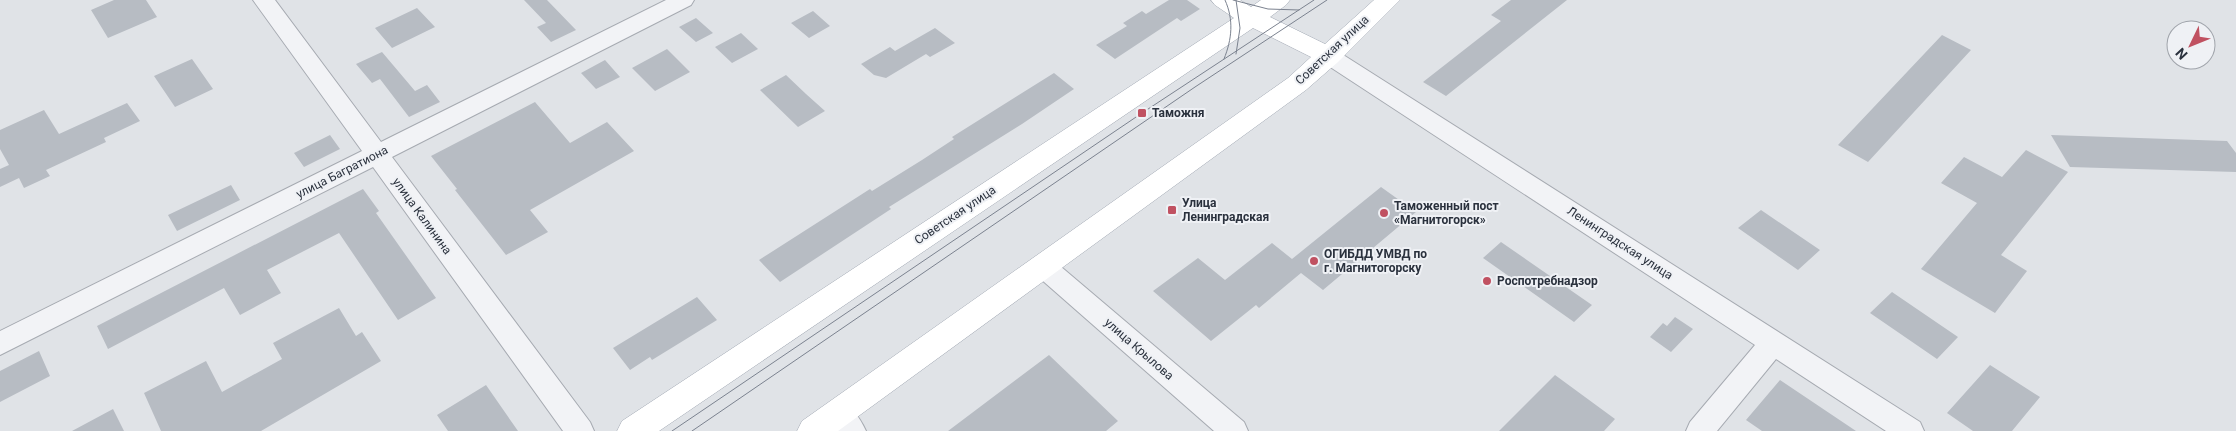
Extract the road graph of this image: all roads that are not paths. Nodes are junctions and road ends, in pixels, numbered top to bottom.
1 (264, 0) edge
2 (683, 0) edge
3 (1223, 0) edge
4 (1388, 0) edge
5 (1264, 6) edge
6 (1329, 56) junction
7 (377, 154) junction
8 (1044, 267) junction
9 (1774, 342) junction
10 (0, 344) edge
11 (845, 422) edge
12 (580, 431) edge
13 (633, 431) edge
14 (813, 431) edge
15 (1234, 431) edge
16 (1700, 431) edge
17 (1910, 431) edge

1 - 7 street, улица Калинина
2 - 7 street, улица Багратиона
3 - 5 main road, Ленинградская улица
4 - 6 main road, Советская улица
5 - 6 main road, Ленинградская улица
5 - 13 main road, Советская улица
6 - 8 main road, Советская улица
6 - 9 street, Ленинградская улица
7 - 10 street, улица Багратиона
7 - 12 street, улица Калинина
8 - 11 main road, Советская улица
8 - 15 street, улица Крылова
9 - 16 street
9 - 17 street, Ленинградская улица
11 - 14 main road, Советская улица

